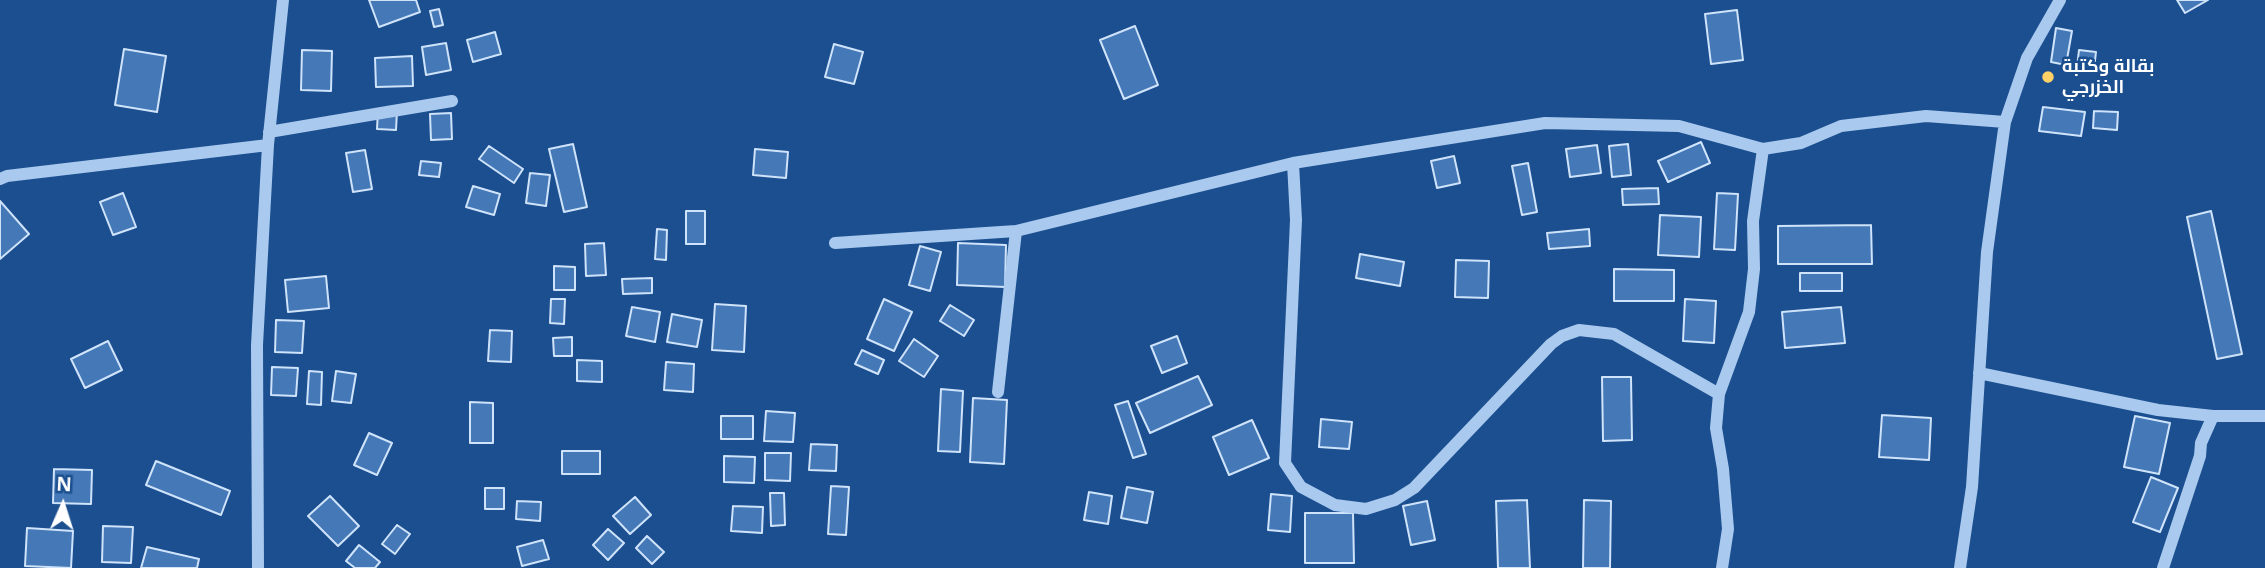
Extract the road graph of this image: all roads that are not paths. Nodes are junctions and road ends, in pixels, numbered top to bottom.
1 (283, 0) edge
2 (2060, 0) edge
3 (452, 101) dead end
4 (2004, 122) junction
5 (269, 139) junction
6 (1763, 149) junction
7 (1293, 163) junction
8 (0, 179) edge
9 (1016, 230) junction
10 (835, 243) dead end
11 (1979, 373) junction
12 (998, 392) dead end
13 (1718, 394) junction
14 (2213, 416) junction
15 (2265, 416) edge
16 (258, 568) edge
17 (1722, 568) edge
18 (1960, 568) edge
19 (2163, 568) edge

1 - 5 street
2 - 4 street
3 - 5 street
4 - 6 street
4 - 11 street
5 - 8 street
5 - 16 street
6 - 7 street
6 - 13 street
7 - 9 street
7 - 13 street
9 - 10 street
9 - 12 street
11 - 14 street
11 - 18 street
13 - 17 street
14 - 15 street
14 - 19 street

